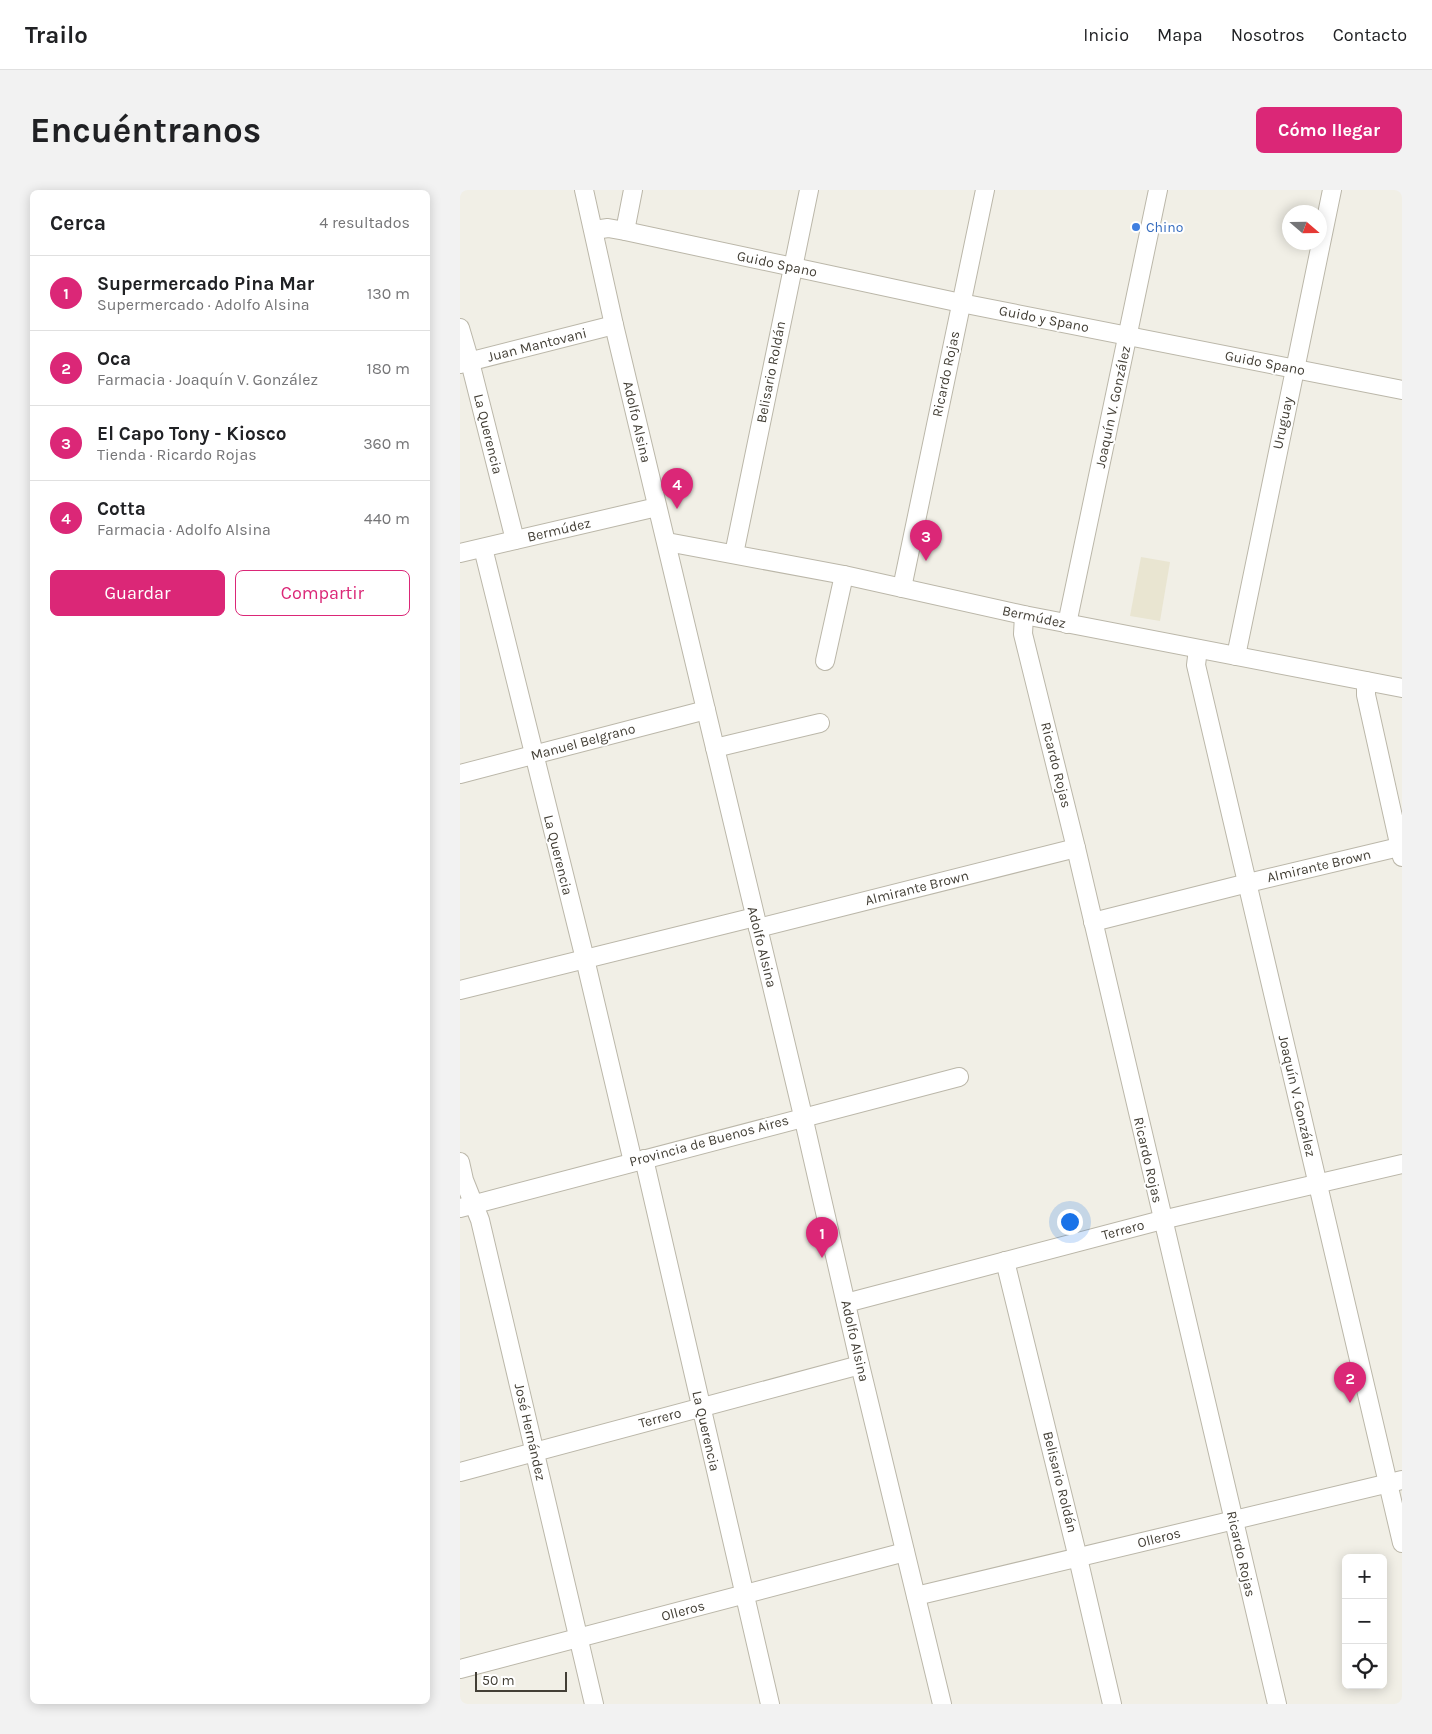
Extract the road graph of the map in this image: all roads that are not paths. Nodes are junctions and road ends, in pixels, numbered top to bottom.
1 (584, 190) edge
2 (633, 190) edge
3 (809, 190) edge
4 (985, 190) edge
5 (1158, 190) edge
6 (1332, 190) edge
7 (594, 230) junction
8 (625, 231) junction
9 (792, 268) junction
10 (961, 303) junction
11 (614, 326) junction
12 (460, 328) edge
13 (1128, 335) junction
14 (465, 363) edge
15 (1294, 368) junction
16 (1402, 390) edge
17 (658, 507) junction
18 (515, 540) junction
19 (667, 542) junction
20 (483, 548) junction
21 (460, 553) edge
22 (734, 554) junction
23 (844, 574) junction
24 (902, 588) junction
25 (1024, 615) junction
26 (1067, 624) junction
27 (1198, 649) junction
28 (1236, 656) junction
29 (825, 661) dead end
30 (1366, 681) junction
31 (1402, 688) edge
32 (706, 710) junction
33 (820, 723) dead end
34 (715, 748) junction
35 (533, 756) junction
36 (460, 774) edge
37 (1076, 848) junction
38 (1401, 852) edge
39 (1248, 883) junction
40 (1093, 922) junction
41 (756, 923) junction
42 (585, 959) junction
43 (460, 990) edge
44 (959, 1076) dead end
45 (803, 1116) junction
46 (638, 1160) junction
47 (460, 1162) edge
48 (1402, 1164) edge
49 (1317, 1184) junction
50 (467, 1206) edge
51 (1162, 1220) junction
52 (1005, 1261) junction
53 (846, 1303) junction
54 (860, 1365) junction
55 (700, 1407) junction
56 (534, 1452) junction
57 (460, 1472) edge
58 (1395, 1482) edge
59 (1233, 1520) junction
60 (1402, 1543) edge
61 (905, 1552) junction
62 (1078, 1558) junction
63 (746, 1594) junction
64 (916, 1596) junction
65 (578, 1639) junction
66 (460, 1669) edge
67 (594, 1704) edge
68 (770, 1704) edge
69 (942, 1704) edge
70 (1112, 1704) edge
71 (1277, 1704) edge

1 - 7 street, Adolfo Alsina
2 - 8 street
3 - 9 street, Belisario Roldán
4 - 10 street, Ricardo Rojas
5 - 13 street, Joaquín V. González
6 - 15 street, Uruguay
7 - 8 street, Guido Spano
7 - 11 street, Adolfo Alsina
8 - 9 street, Guido Spano
9 - 10 street, Guido Spano
9 - 22 street, Belisario Roldán
10 - 13 street, Guido y Spano
10 - 24 street, Ricardo Rojas
11 - 14 street, Juan Mantovani
11 - 17 street, Adolfo Alsina
12 - 14 street, La Querencia
13 - 15 street, Guido Spano
13 - 26 street, Joaquín V. González
14 - 18 street, La Querencia
15 - 16 street, Guido Spano
15 - 28 street, Uruguay
17 - 18 street, Bermúdez
17 - 19 street, Adolfo Alsina
18 - 20 street, Bermúdez
19 - 22 street, Bermúdez
19 - 32 street, Adolfo Alsina
20 - 21 street, Bermúdez
20 - 35 street, La Querencia
22 - 23 street, Bermúdez
23 - 24 street, Bermúdez
23 - 29 street
24 - 25 street, Bermúdez
25 - 26 street, Bermúdez
25 - 37 street, Ricardo Rojas
26 - 27 street, Bermúdez
27 - 28 street, Bermúdez
27 - 39 street, Joaquín V. González
28 - 30 street, Bermúdez
30 - 31 street, Bermúdez
30 - 38 street
32 - 34 street, Adolfo Alsina
32 - 35 street, Manuel Belgrano
33 - 34 street
34 - 41 street, Adolfo Alsina
35 - 36 street, Manuel Belgrano
35 - 42 street, La Querencia
37 - 40 street, Ricardo Rojas
37 - 41 street, Almirante Brown
38 - 39 street, Almirante Brown
39 - 40 street, Almirante Brown
39 - 49 street, Joaquín V. González
40 - 51 street, Ricardo Rojas
41 - 42 street, Almirante Brown
41 - 45 street, Adolfo Alsina
42 - 43 street, Almirante Brown
42 - 46 street, La Querencia
44 - 45 street, Provincia de Buenos Aires
45 - 46 street, Provincia de Buenos Aires
45 - 53 street, Adolfo Alsina
46 - 50 street, Provincia de Buenos Aires
46 - 55 street, La Querencia
47 - 50 street, José Hernández
48 - 49 street, Terrero
49 - 51 street, Terrero
49 - 58 street, Joaquín V. González
50 - 56 street, José Hernández
51 - 52 street, Terrero
51 - 59 street, Ricardo Rojas
52 - 53 street, Terrero
52 - 62 street, Belisario Roldán
53 - 54 street, Adolfo Alsina
54 - 55 street, Terrero
54 - 61 street, Adolfo Alsina
55 - 56 street, Terrero
55 - 63 street, La Querencia
56 - 57 street, Terrero
56 - 65 street, José Hernández
58 - 59 street, Olleros
58 - 60 street, Joaquín V. González
59 - 62 street, Olleros
59 - 71 street, Ricardo Rojas
61 - 63 street, Olleros
61 - 64 street, Adolfo Alsina
62 - 64 street, Olleros
62 - 70 street, Belisario Roldán
63 - 65 street, Olleros
63 - 68 street, La Querencia
64 - 69 street, Adolfo Alsina
65 - 66 street, Olleros
65 - 67 street, José Hernández

